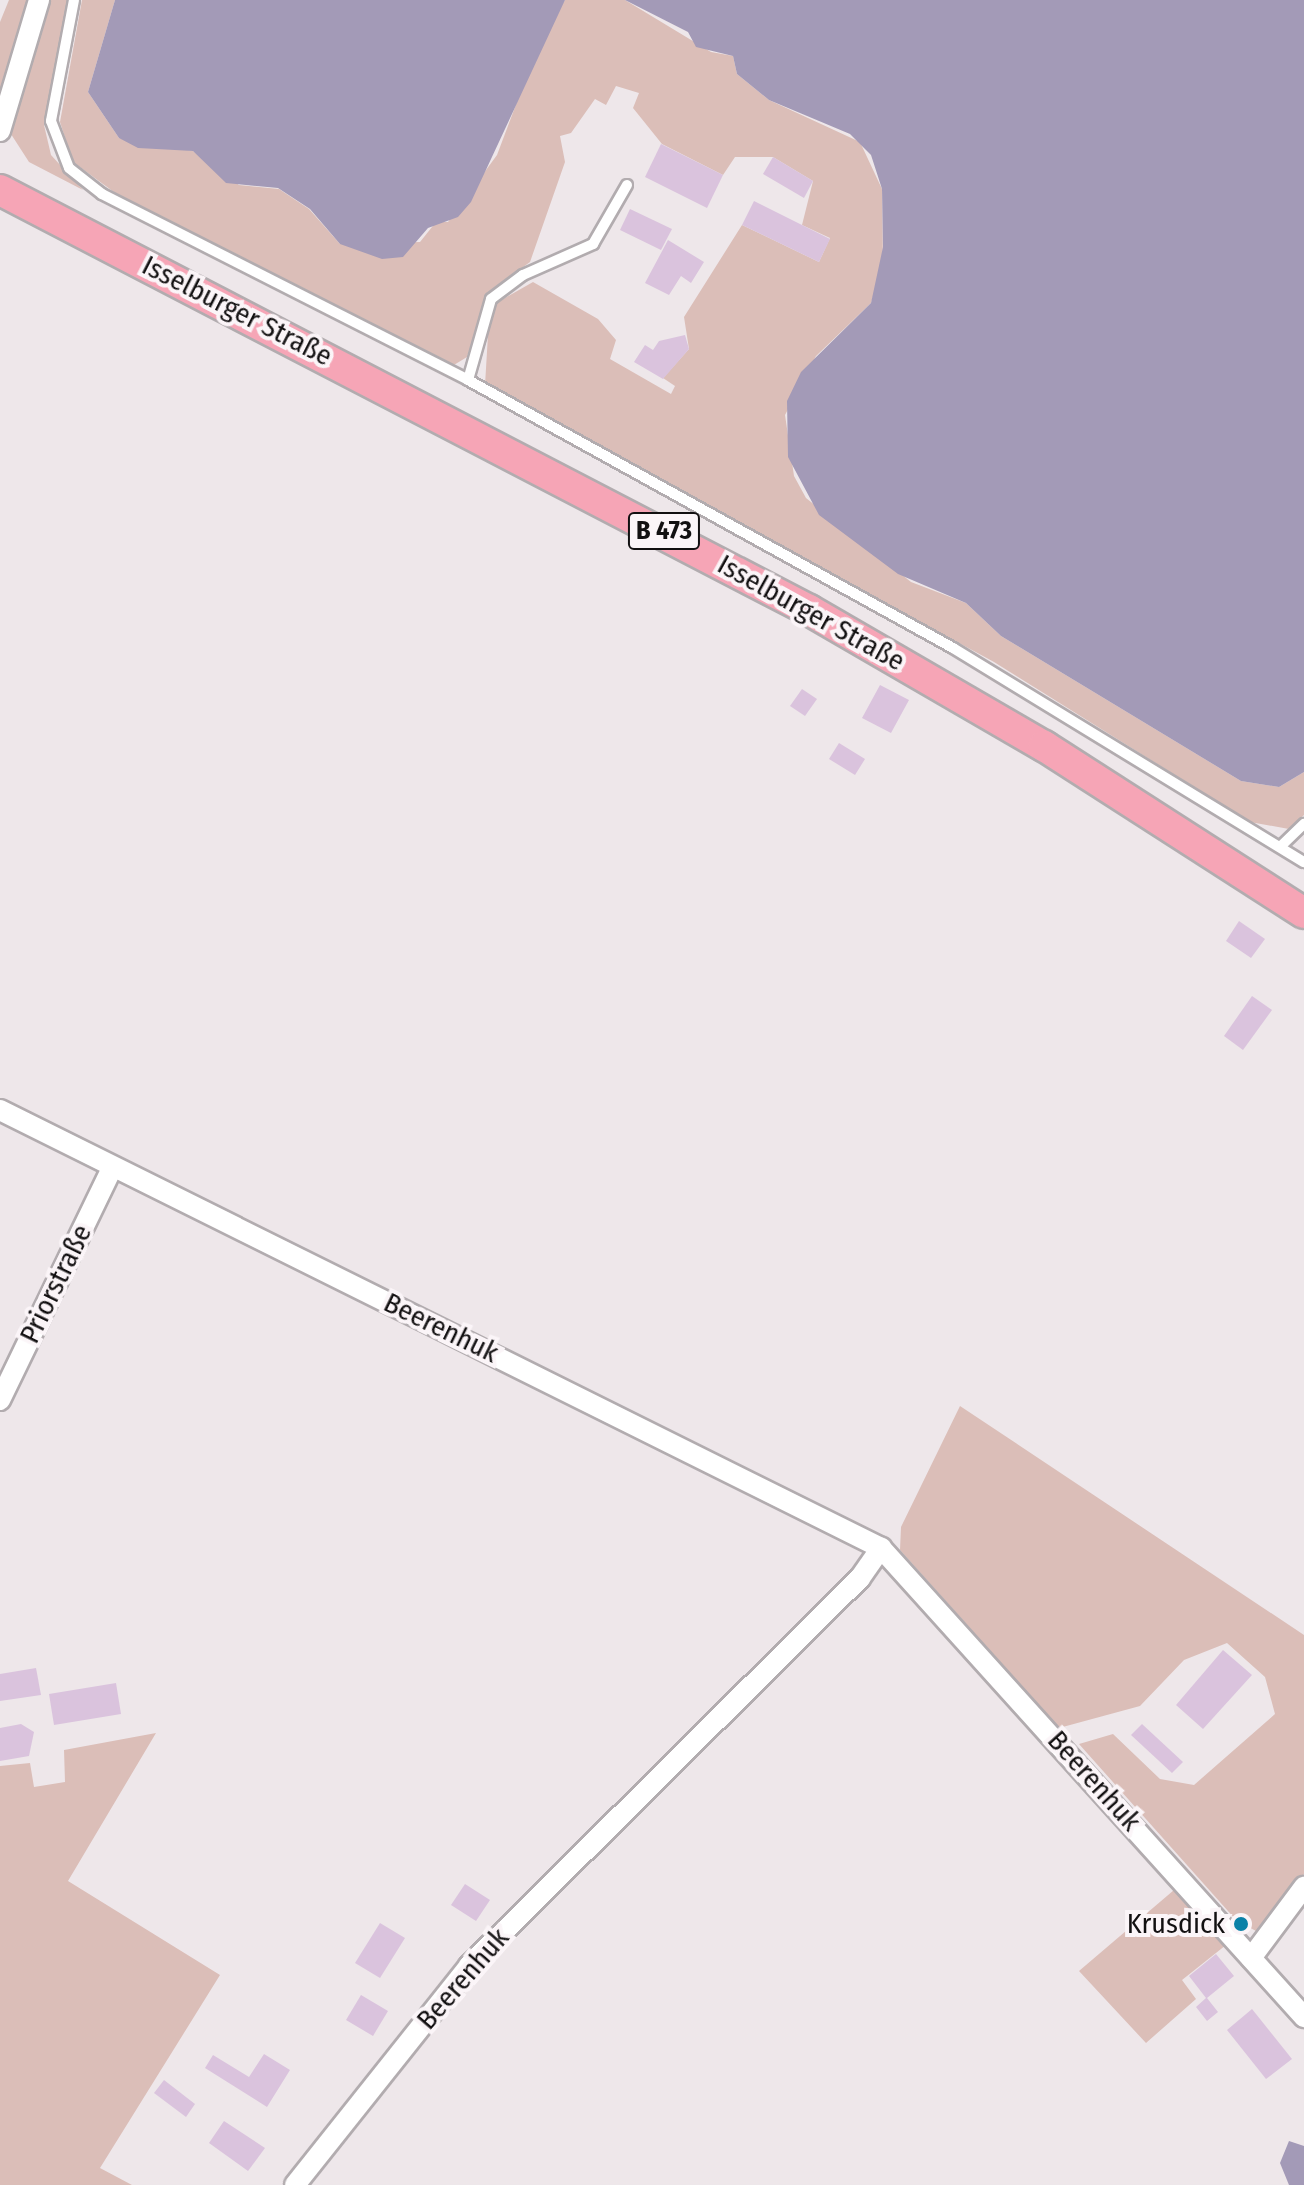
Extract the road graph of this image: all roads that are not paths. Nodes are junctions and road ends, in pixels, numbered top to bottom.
1 (39, 0) edge
2 (74, 0) edge
3 (0, 130) edge
4 (627, 185) dead end
5 (0, 190) edge
6 (468, 380) junction
7 (1304, 824) edge
8 (1281, 846) junction
9 (1304, 862) edge
10 (1304, 913) edge
11 (0, 1110) edge
12 (112, 1168) junction
13 (0, 1400) edge
14 (881, 1548) junction
15 (1304, 1887) edge
16 (1251, 1958) junction
17 (1304, 2017) edge
18 (295, 2185) edge

1 - 3 street
2 - 6 lane
4 - 6 lane
5 - 10 main road, Isselburger Straße / B 473
6 - 8 lane
7 - 8 lane
8 - 9 lane
11 - 12 street, Beerenhuk
12 - 13 street, Priorstraße
12 - 14 street, Beerenhuk
14 - 16 street, Beerenhuk
14 - 18 street, Beerenhuk
15 - 16 street
16 - 17 street, Beerenhuk

